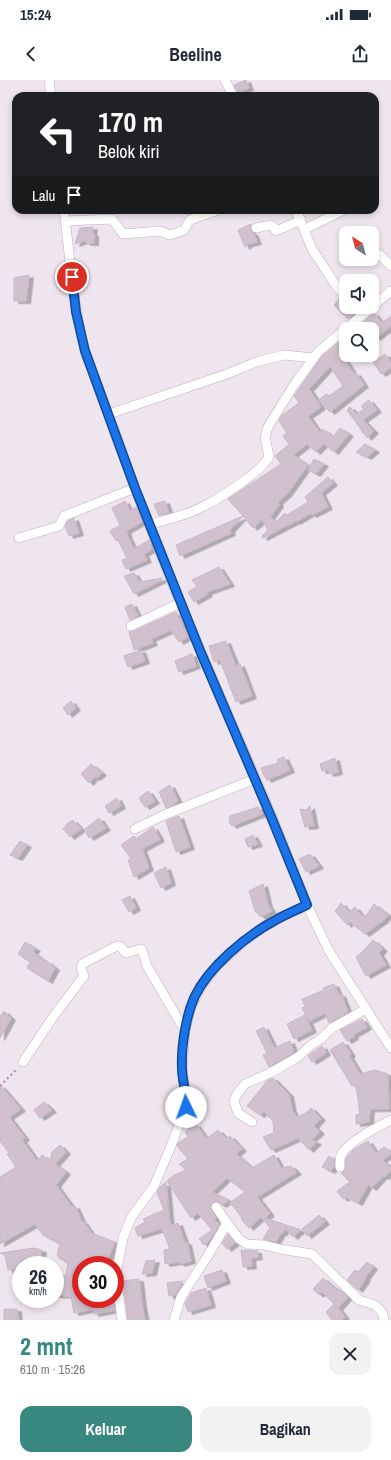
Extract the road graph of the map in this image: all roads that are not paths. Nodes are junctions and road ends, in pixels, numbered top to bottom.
1 (49, 80) edge
2 (225, 80) edge
3 (51, 92) edge
4 (231, 92) edge
5 (65, 214) edge
6 (207, 214) edge
7 (298, 214) edge
8 (336, 214) edge
9 (301, 220) junction
10 (66, 221) junction
11 (256, 228) dead end
12 (305, 229) junction
13 (379, 254) dead end
14 (391, 266) edge
15 (339, 289) edge
16 (391, 291) edge
17 (379, 299) edge
18 (357, 314) edge
19 (314, 358) junction
20 (108, 414) junction
21 (135, 488) junction
22 (150, 525) junction
23 (19, 538) dead end
24 (180, 603) junction
25 (131, 626) dead end
26 (255, 779) junction
27 (135, 829) dead end
28 (307, 905) junction
29 (366, 1010) junction
30 (185, 1031) junction
31 (391, 1048) edge
32 (23, 1062) road end
33 (391, 1120) edge
34 (252, 1122) dead end
35 (340, 1167) dead end
36 (216, 1208) dead end
37 (227, 1223) junction
38 (122, 1320) edge
39 (174, 1320) edge
40 (384, 1320) edge

1 - 3 street
2 - 4 street
5 - 10 street
6 - 10 street
7 - 9 street
8 - 12 street
9 - 11 street
9 - 12 street
10 - 20 street
12 - 15 street
13 - 14 street
16 - 17 street
18 - 19 street
19 - 20 street
19 - 22 street
20 - 21 street
21 - 22 street
21 - 23 street
22 - 24 street
24 - 25 street
24 - 26 street
26 - 27 street
26 - 28 street
28 - 29 street
28 - 30 street
29 - 31 street
29 - 34 street
30 - 32 street
30 - 38 street
33 - 35 street
36 - 37 street
37 - 39 street
37 - 40 street

